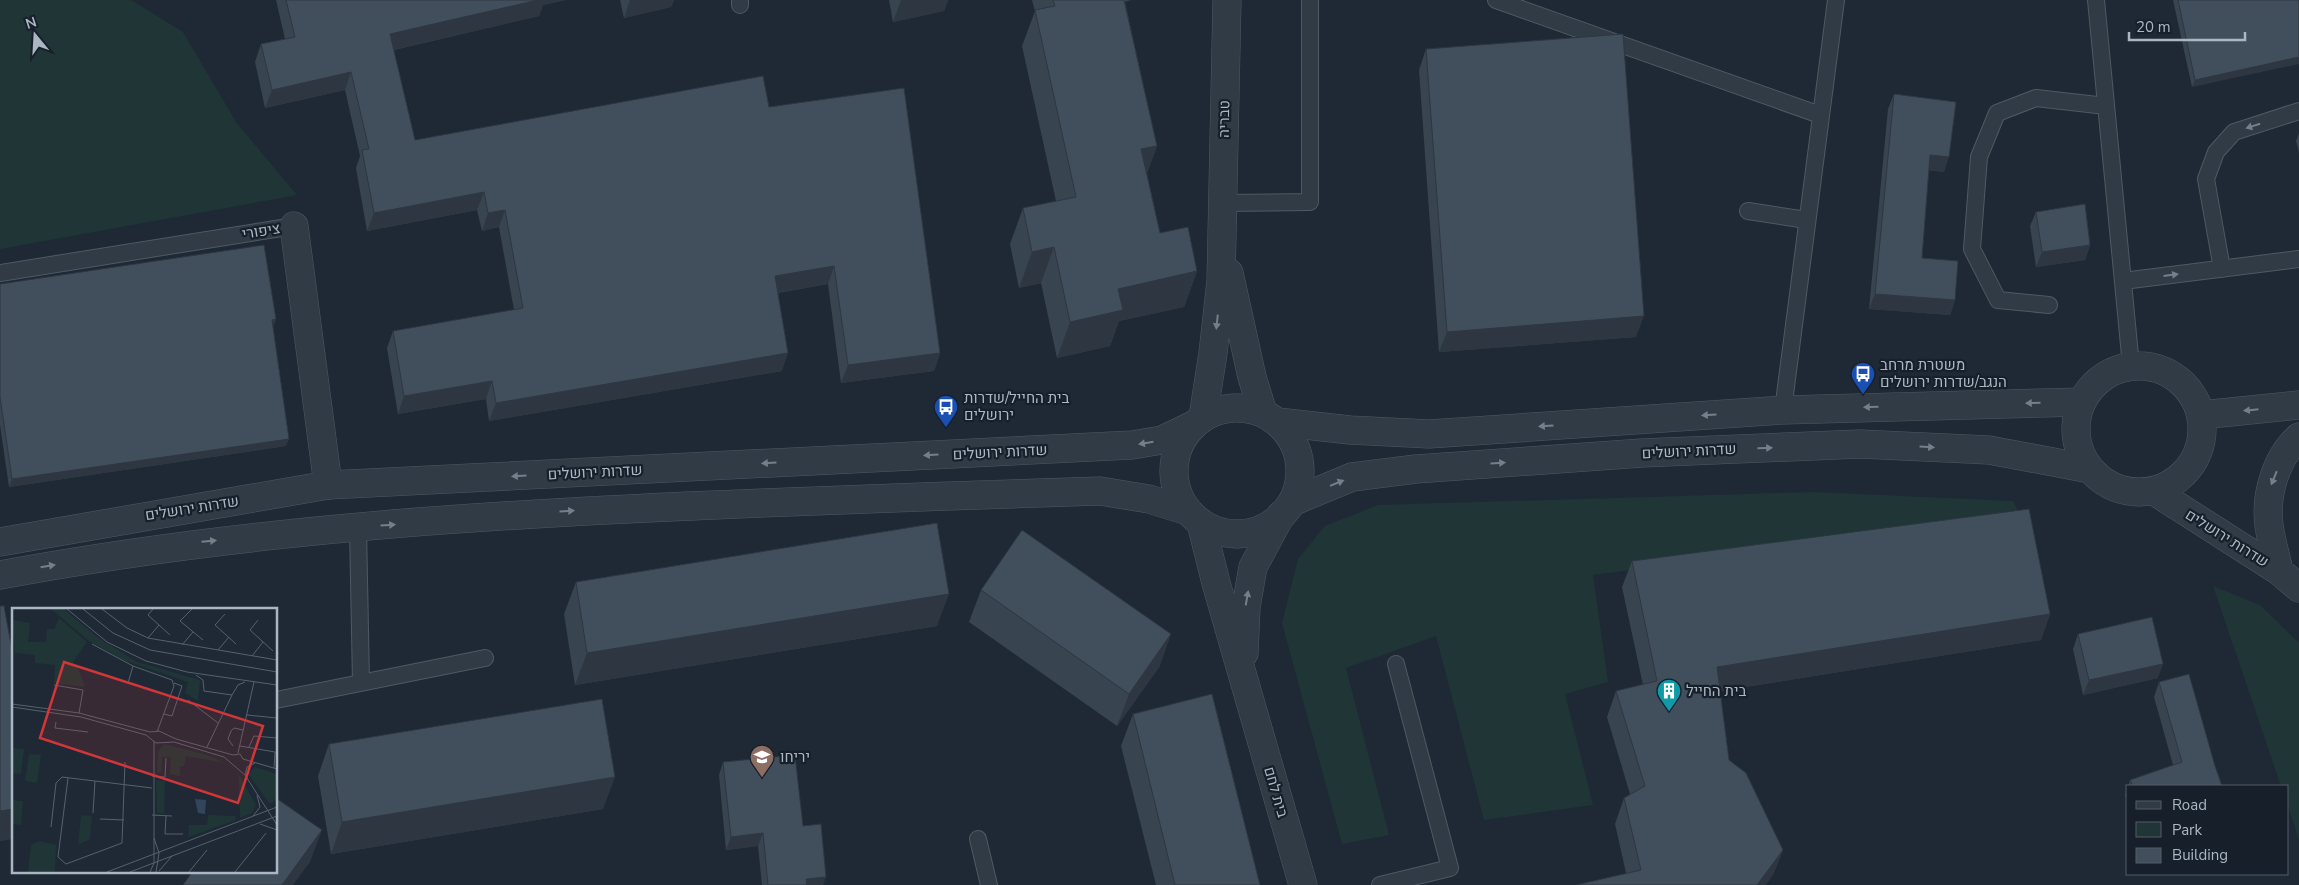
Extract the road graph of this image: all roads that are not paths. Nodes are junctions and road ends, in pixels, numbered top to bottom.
1 (1227, 0) edge
2 (1310, 0) edge
3 (1496, 0) edge
4 (1836, 0) edge
5 (2096, 0) edge
6 (2106, 106) junction
7 (2299, 111) edge
8 (1820, 115) junction
9 (1223, 203) junction
10 (1748, 211) dead end
11 (1806, 220) junction
12 (294, 226) joint
13 (1222, 239) junction
14 (2299, 259) edge
15 (2222, 269) junction
16 (0, 273) edge
17 (2123, 281) junction
18 (2049, 305) dead end
19 (2131, 366) junction
20 (2082, 402) junction
21 (2299, 404) edge
22 (1782, 410) junction
23 (2201, 415) junction
24 (1270, 417) junction
25 (1197, 422) junction
26 (2299, 437) edge
27 (2090, 469) junction
28 (328, 485) junction
29 (2154, 491) junction
30 (1287, 508) junction
31 (1194, 517) junction
32 (358, 527) junction
33 (0, 542) edge
34 (0, 575) edge
35 (2289, 580) edge
36 (485, 658) dead end
37 (1396, 664) dead end
38 (361, 683) junction
39 (1249, 699) junction
40 (278, 700) edge
41 (978, 839) dead end
42 (989, 885) edge
43 (1303, 885) edge
44 (1380, 885) edge

1 - 9 street, טבריה
2 - 9 lane
3 - 8 lane
4 - 8 lane
5 - 6 lane
6 - 17 lane
6 - 18 lane
7 -> 15 lane
8 - 11 lane
9 - 13 street, טבריה
10 - 11 lane
11 - 22 lane
12 - 16 lane, ציפורי
12 - 28 street, ציפורי
13 - 24 street, טבריה
13 -> 25 street, טבריה
14 - 15 lane
17 -> 15 lane
17 - 19 lane
19 - 20 street
19 - 23 street
20 -> 22 street
20 - 27 street
21 -> 23 street
22 -> 24 street
23 - 29 street
24 - 25 street
24 - 30 street
25 -> 28 street, שדרות ירושלים
25 - 31 street
26 -> 35 street
27 - 29 street
30 -> 27 street, שדרות ירושלים
28 - 33 street, שדרות ירושלים
29 - 35 street, שדרות ירושלים
30 - 31 street
39 -> 30 street, בית לחם
32 -> 31 street
31 - 39 street, בית לחם
34 -> 32 street
32 - 38 lane
36 - 38 lane
37 - 44 lane
38 - 40 lane
39 - 43 street, בית לחם
41 - 42 lane

